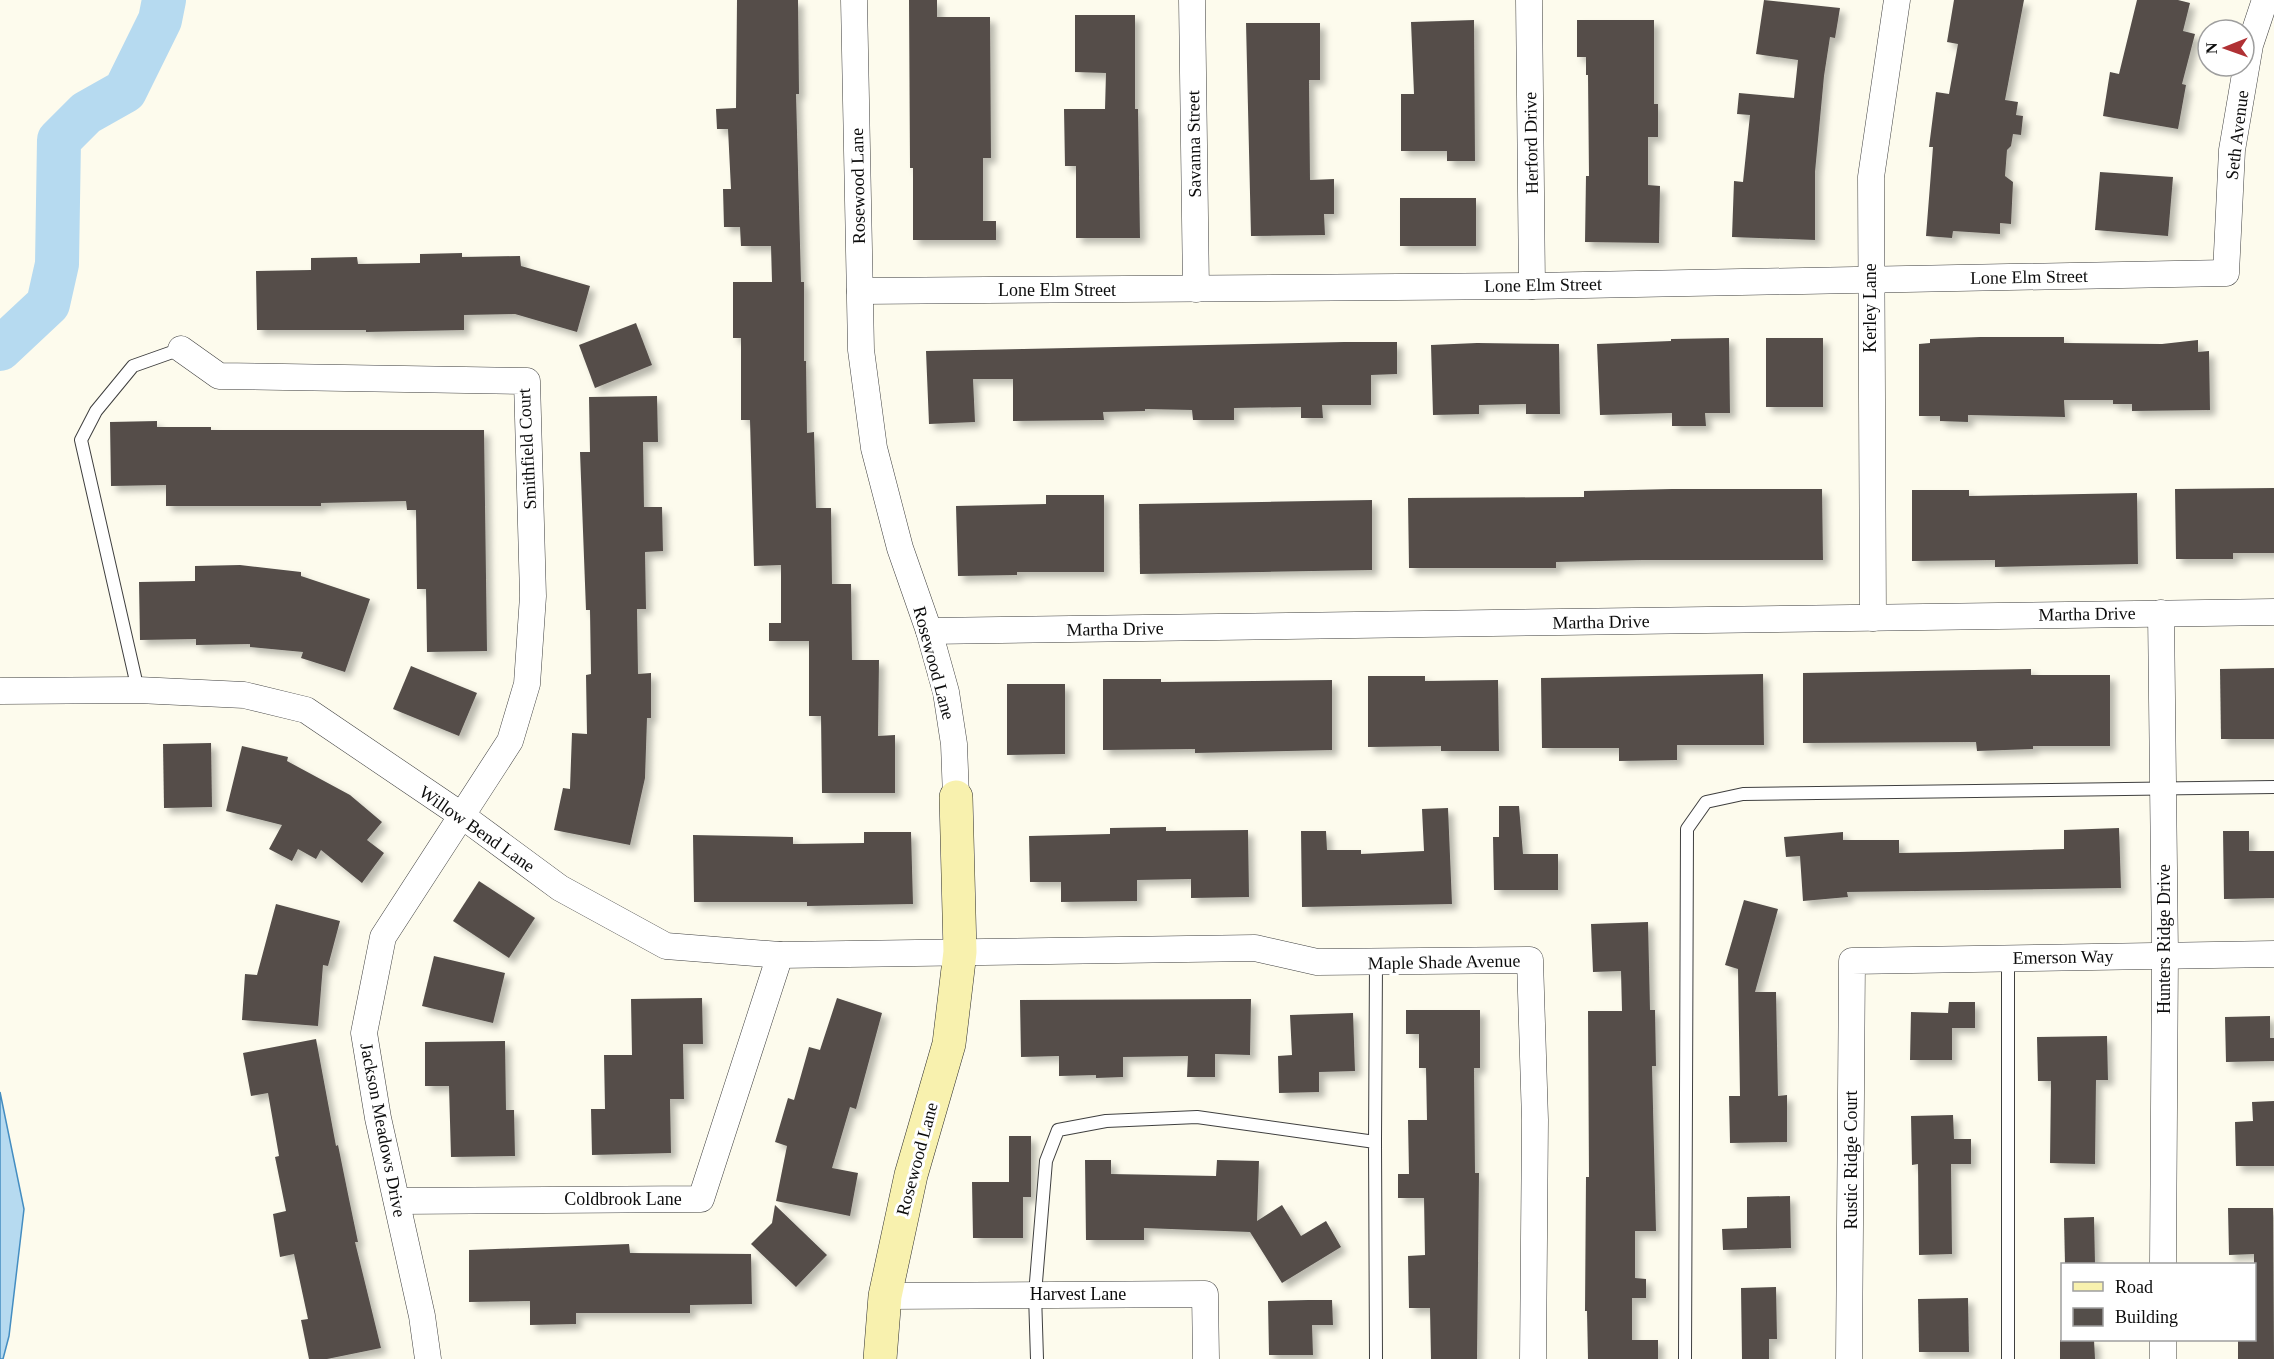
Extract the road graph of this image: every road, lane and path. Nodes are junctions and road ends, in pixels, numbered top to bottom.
1 (854, 0) edge
2 (1192, 0) edge
3 (1529, 0) edge
4 (1897, 0) edge
5 (2265, 0) edge
6 (2226, 273) joint
7 (1870, 280) junction
8 (1532, 286) junction
9 (1196, 289) junction
10 (860, 291) junction
11 (181, 348) joint
12 (2274, 612) edge
13 (2161, 613) junction
14 (1873, 618) junction
15 (929, 631) junction
16 (138, 690) junction
17 (0, 691) edge
18 (2274, 787) edge
19 (2163, 788) junction
20 (956, 797) joint
21 (460, 815) junction
22 (960, 952) junction
23 (2165, 954) junction
24 (2274, 954) edge
25 (780, 955) junction
26 (2008, 958) junction
27 (1852, 961) joint
28 (1376, 963) junction
29 (1375, 1142) junction
30 (397, 1201) junction
31 (2163, 1263) edge
32 (1035, 1294) junction
33 (885, 1296) junction
34 (2163, 1341) edge
35 (428, 1359) edge
36 (880, 1359) edge
37 (1037, 1359) edge
38 (1206, 1359) edge
39 (1376, 1359) edge
40 (1533, 1359) edge
41 (1685, 1359) edge
42 (1849, 1359) edge
43 (2008, 1359) edge
44 (2163, 1359) edge

1 - 10 street, Rosewood Lane
2 - 9 street, Savanna Street
3 - 8 street, Herford Drive
4 - 7 street, Kerley Lane
5 - 6 street, Seth Avenue
6 - 7 street, Lone Elm Street
7 - 8 street, Lone Elm Street
7 - 14 street, Kerley Lane
8 - 9 street, Lone Elm Street
9 - 10 street, Lone Elm Street
10 - 15 street, Rosewood Lane
11 - 16 lane
11 - 21 street, Smithfield Court
12 - 13 street, Martha Drive
13 - 14 street, Martha Drive
13 - 19 street, Hunters Ridge Drive
14 - 15 street, Martha Drive
15 - 20 street, Rosewood Lane
16 - 17 street, Willow Bend Lane
16 - 21 street, Willow Bend Lane
18 - 19 lane
19 - 23 street, Hunters Ridge Drive
19 - 41 lane
20 - 22 street, Rosewood Lane
21 - 25 street, Willow Bend Lane
21 - 30 street, Jackson Meadows Drive
22 - 25 street, Willow Bend Lane
22 - 28 street, Maple Shade Avenue
22 - 33 street, Rosewood Lane
23 - 24 street, Emerson Way
23 - 26 street, Emerson Way
23 - 31 street, Hunters Ridge Drive
25 - 30 street, Coldbrook Lane
26 - 27 street, Emerson Way
26 - 43 lane
27 - 42 street, Rustic Ridge Court
28 - 29 lane
28 - 40 street, Maple Shade Avenue
29 - 32 lane
29 - 39 lane
30 - 35 street, Jackson Meadows Drive
32 - 33 street, Harvest Lane
32 - 37 lane
32 - 38 street, Harvest Lane
33 - 36 street, Rosewood Lane
34 - 44 street

